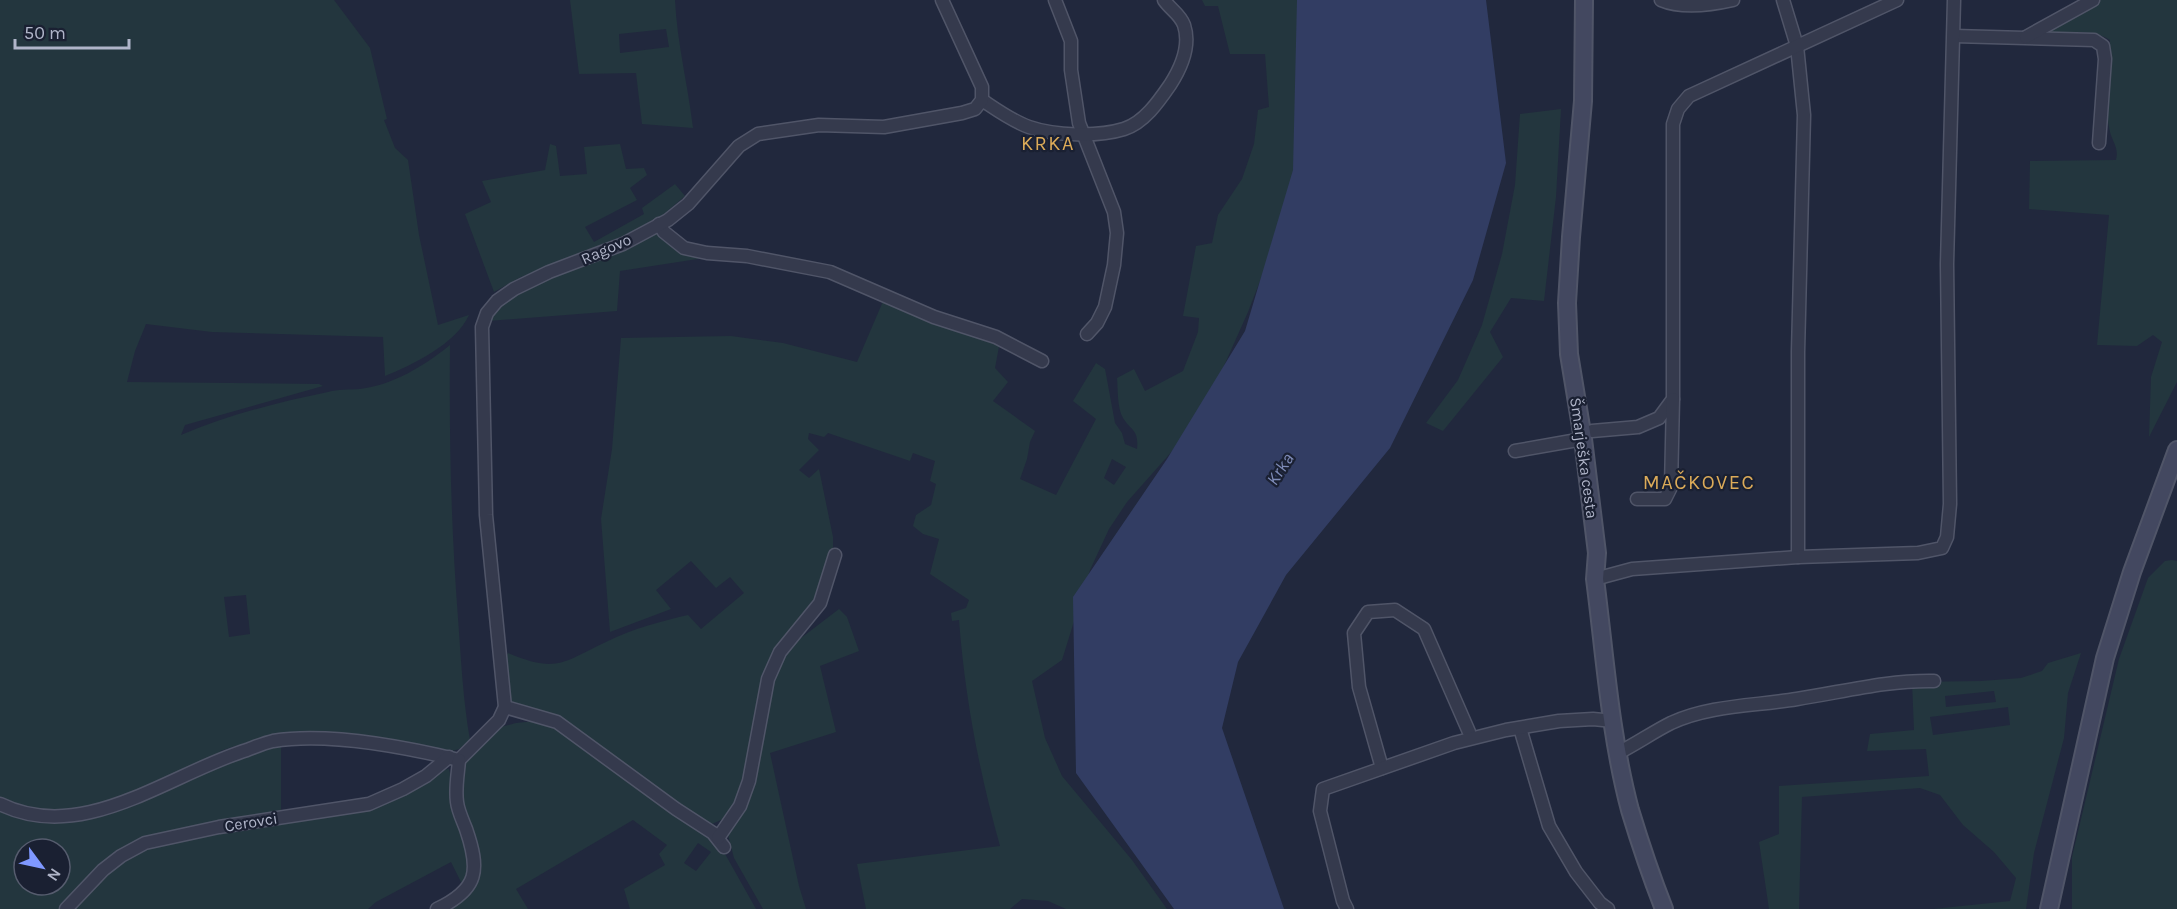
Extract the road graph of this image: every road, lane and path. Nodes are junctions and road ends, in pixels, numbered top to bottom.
1 (942, 0) edge
2 (1055, 0) edge
3 (1164, 0) edge
4 (1584, 0) edge
5 (1661, 0) edge
6 (1733, 0) edge
7 (1783, 0) edge
8 (1897, 0) edge
9 (1954, 0) edge
10 (2093, 0) edge
11 (1954, 36) junction
12 (2025, 38) junction
13 (1797, 46) junction
14 (982, 100) junction
15 (1083, 135) junction
16 (2099, 143) dead end
17 (659, 224) junction
18 (1087, 334) dead end
19 (1042, 361) dead end
20 (1673, 399) junction
21 (1587, 435) junction
22 (2177, 450) edge
23 (1515, 451) dead end
24 (1637, 499) dead end
25 (836, 555) dead end
26 (1798, 557) junction
27 (1595, 579) junction
28 (1934, 681) dead end
29 (506, 707) junction
30 (1613, 721) junction
31 (1520, 728) junction
32 (1468, 732) dead end
33 (1618, 753) junction
34 (454, 759) junction
35 (1382, 768) junction
36 (0, 804) edge
37 (66, 909) edge
38 (436, 909) edge
39 (1347, 909) edge
40 (1608, 909) edge
41 (1664, 909) edge
42 (2049, 909) edge

1 - 14 street
2 - 15 street
3 - 15 street
4 - 21 street, Šmarješka cesta
5 - 6 street
7 - 13 street
8 - 13 street
9 - 11 street
10 - 12 street
11 - 12 street
11 - 26 street
12 - 16 street
13 - 20 street
13 - 26 street
14 - 15 street
14 - 17 street, Ragovo
15 - 18 street
17 - 19 street
17 - 29 street, Ragovo
20 - 21 street
20 - 24 street
21 - 23 street
21 - 27 street, Šmarješka cesta
22 - 42 street
25 - 29 street
26 - 27 street
27 - 30 street, Šmarješka cesta
28 - 33 street
29 - 34 street, Cerovci
30 - 31 street
30 - 33 street, Šmarješka cesta
31 - 35 street
31 - 40 street
32 - 35 street
33 - 41 street, Šmarješka cesta
34 - 36 street
34 - 37 street, Cerovci
34 - 38 street
35 - 39 street

